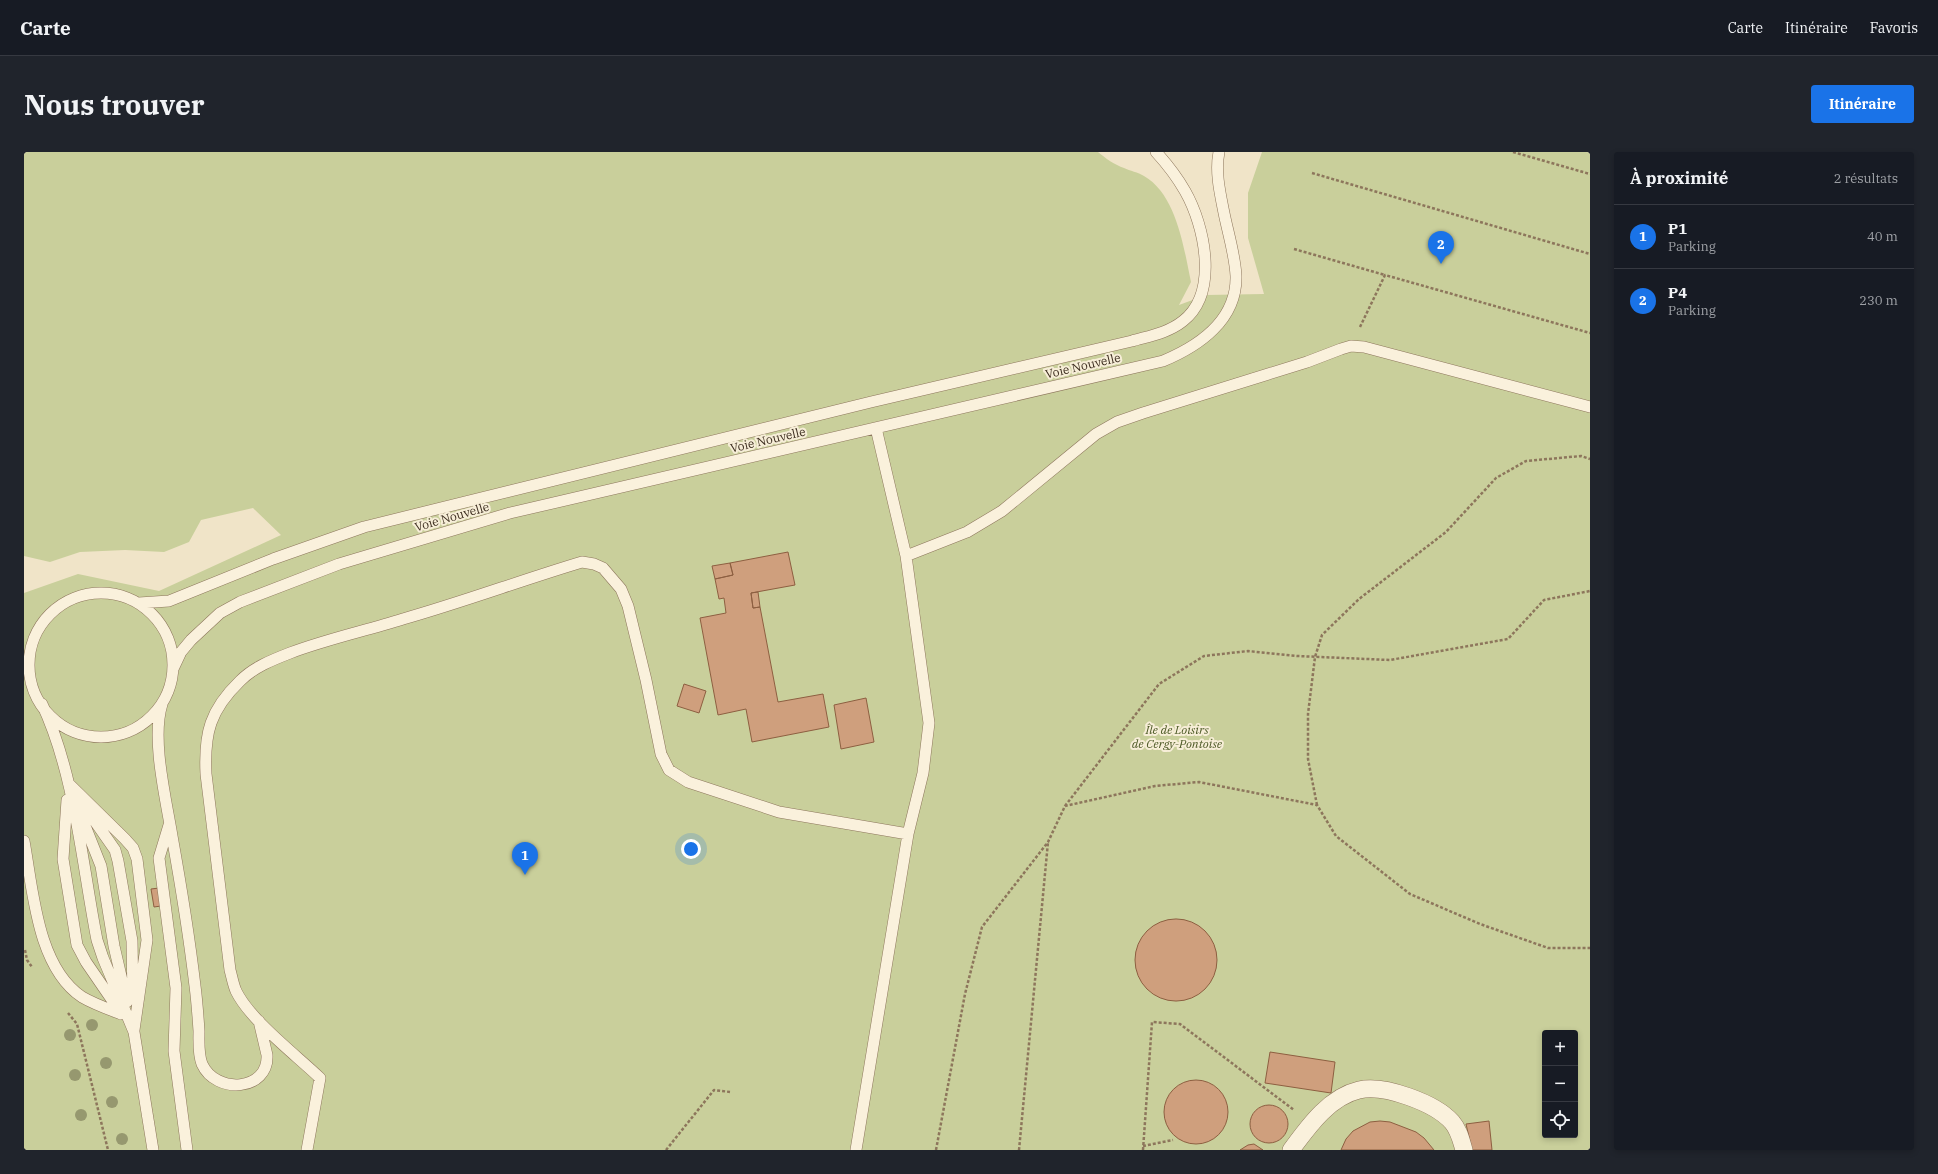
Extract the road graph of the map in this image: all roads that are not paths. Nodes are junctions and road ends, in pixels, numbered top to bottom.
1 (1156, 152) edge
2 (1219, 152) edge
3 (1590, 407) edge
4 (876, 428) junction
5 (906, 556) junction
6 (139, 603) junction
7 (173, 668) junction
8 (42, 704) junction
9 (162, 704) junction
10 (69, 784) junction
11 (170, 822) junction
12 (908, 834) junction
13 (24, 841) edge
14 (121, 1014) junction
15 (259, 1021) junction
16 (134, 1032) junction
17 (153, 1150) edge
18 (187, 1150) edge
19 (307, 1150) edge
20 (856, 1150) edge
21 (1291, 1150) edge
22 (1464, 1150) edge

1 - 6 lane, Voie Nouvelle
2 - 4 lane, Voie Nouvelle
3 - 5 lane
4 - 5 lane
4 - 7 lane, Voie Nouvelle
5 - 12 lane
6 - 7 lane
6 - 8 lane
7 - 9 lane
8 - 9 lane
8 - 10 lane
9 - 11 lane
10 - 14 lane
10 - 16 lane
10 - 16 lane
10 - 16 lane
10 - 16 lane
11 - 15 lane
11 - 18 lane
12 - 15 lane
12 - 20 lane
13 - 14 lane
14 - 16 lane
15 - 19 lane
16 - 17 lane
21 - 22 street

